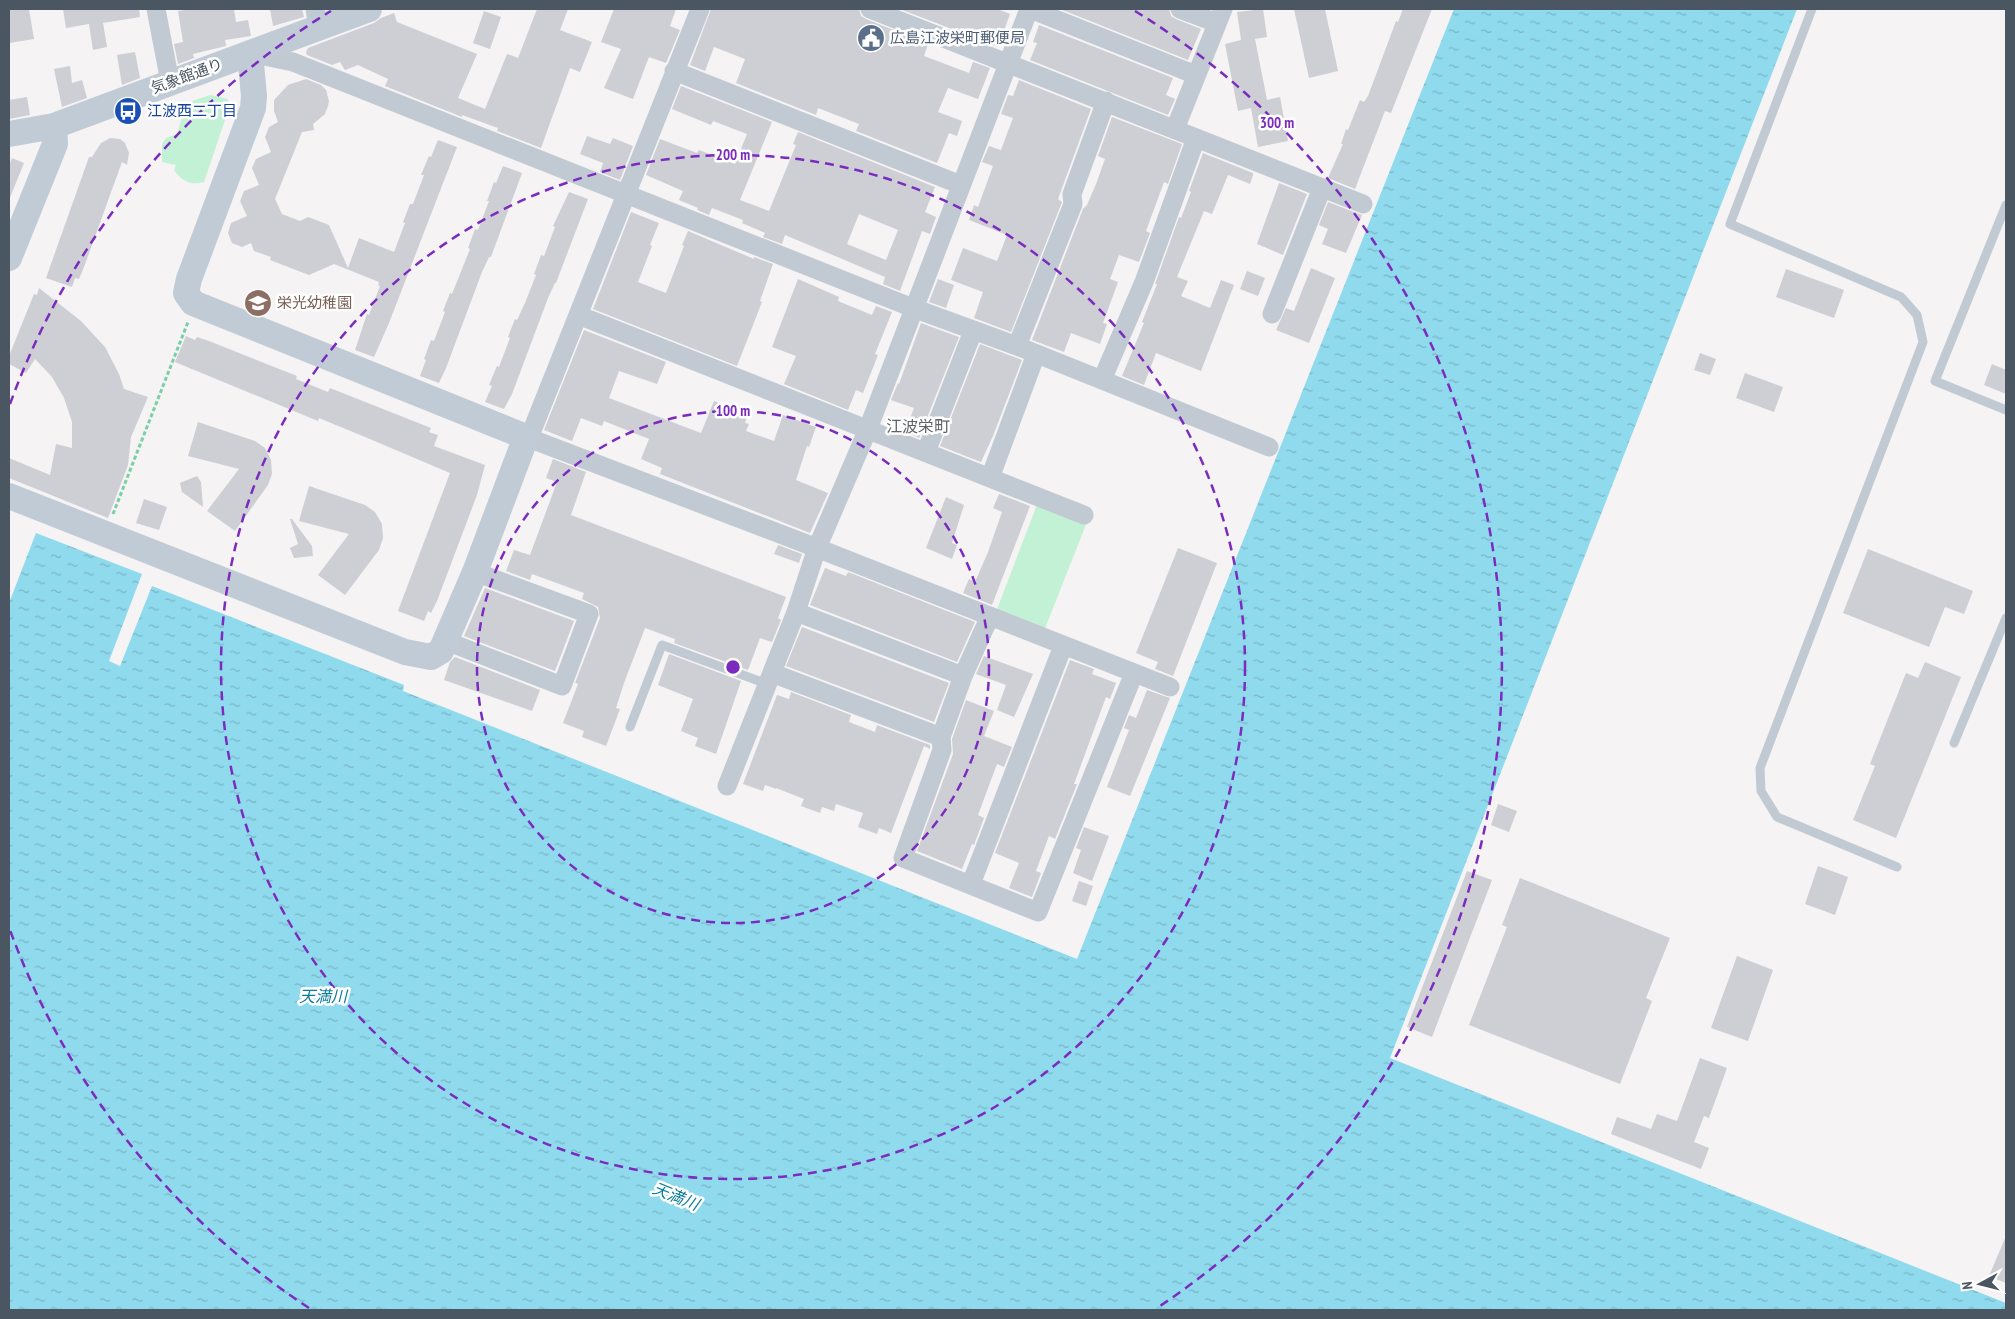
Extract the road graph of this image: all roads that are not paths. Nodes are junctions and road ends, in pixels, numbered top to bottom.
1 (156, 9) edge
2 (369, 9) edge
3 (700, 9) edge
4 (870, 9) edge
5 (1030, 9) edge
6 (1180, 9) edge
7 (1812, 9) edge
8 (1220, 16) edge
9 (316, 18) edge
10 (250, 53) junction
11 (1008, 62) junction
12 (674, 71) junction
13 (1196, 75) junction
14 (170, 82) junction
15 (1106, 102) junction
16 (54, 126) junction
17 (1175, 129) junction
18 (9, 134) edge
19 (1196, 138) junction
20 (961, 184) junction
21 (1322, 188) junction
22 (625, 195) junction
23 (1363, 204) dead end
24 (2006, 205) edge
25 (9, 258) edge
26 (913, 308) junction
27 (1272, 314) dead end
28 (578, 315) junction
29 (973, 331) junction
30 (1017, 346) junction
31 (1036, 354) junction
32 (1102, 380) junction
33 (2006, 410) edge
34 (868, 429) junction
35 (526, 437) junction
36 (1269, 447) dead end
37 (926, 452) junction
38 (990, 478) junction
39 (9, 496) edge
40 (1084, 515) dead end
41 (817, 548) junction
42 (474, 572) junction
43 (796, 612) junction
44 (990, 616) junction
45 (2006, 618) edge
46 (446, 641) junction
47 (1063, 646) junction
48 (1134, 673) junction
49 (963, 676) junction
50 (770, 678) junction
51 (1170, 687) dead end
52 (630, 727) dead end
53 (941, 737) junction
54 (1954, 743) dead end
55 (727, 786) dead end
56 (1897, 867) dead end
57 (970, 884) junction

1 - 14 street
2 - 9 street, 気象館通り
3 - 12 street
4 - 11 street
5 - 11 street
5 - 13 street
6 - 8 street
7 - 56 lane
8 - 13 street
9 - 10 street, 気象館通り
10 - 14 street, 気象館通り
10 - 22 street
10 - 35 street
11 - 15 street
11 - 20 street
12 - 20 street
12 - 22 street
13 - 17 street
14 - 16 street, 気象館通り
15 - 17 street
15 - 30 street
16 - 18 street, 気象館通り
16 - 25 street
17 - 19 street
19 - 21 street
19 - 32 street
20 - 26 street
21 - 23 street
21 - 27 street
22 - 26 street
22 - 28 street
24 - 33 lane
26 - 29 street
26 - 34 street
28 - 34 street
28 - 35 street
29 - 30 street
29 - 37 street
30 - 31 street
31 - 32 street
31 - 38 street
32 - 36 street
34 - 37 street
34 - 41 street
35 - 41 street
35 - 42 street
37 - 38 street
38 - 40 street
39 - 46 street
41 - 43 street
41 - 44 street
42 - 46 street
42 - 46 street
43 - 49 street
43 - 50 street
44 - 47 street
44 - 49 street
45 - 54 lane
47 - 48 street
47 - 57 street
48 - 51 street
48 - 57 street
49 - 53 street
50 - 52 lane
50 - 53 street
50 - 55 street
53 - 57 street

